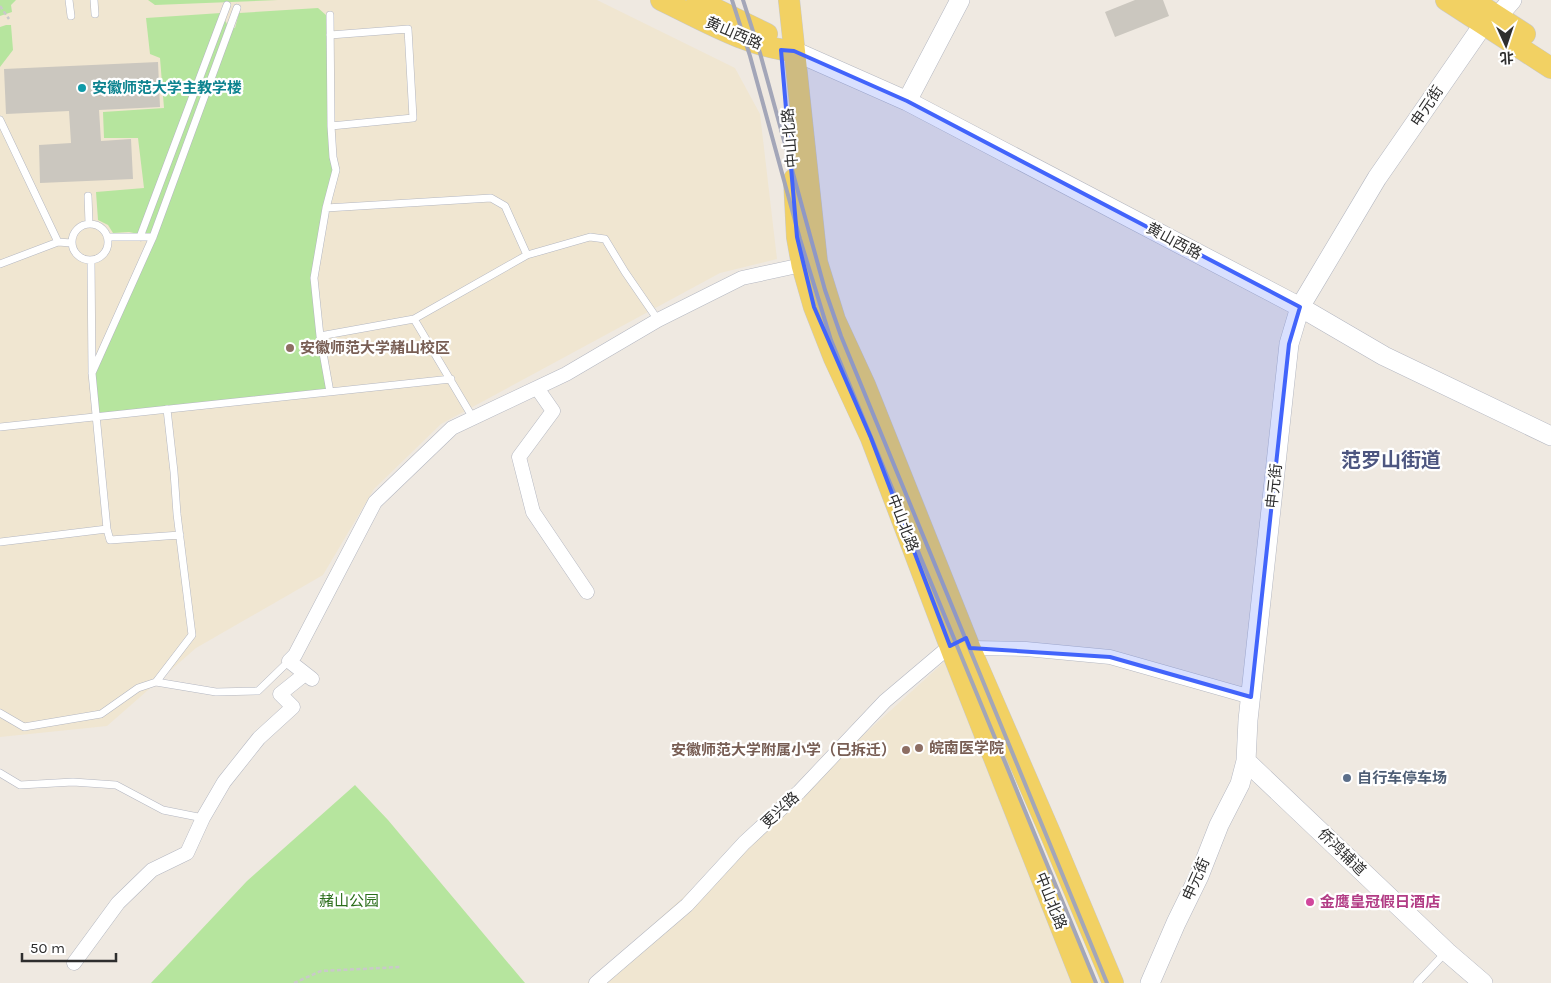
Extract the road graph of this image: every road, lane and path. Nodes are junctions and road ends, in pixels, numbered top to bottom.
1 (69, 0) edge
2 (94, 0) edge
3 (661, 0) edge
4 (697, 0) edge
5 (776, 0) edge
6 (789, 0) edge
7 (960, 0) edge
8 (1446, 0) edge
9 (1472, 0) edge
10 (1512, 0) edge
11 (227, 5) dead end
12 (0, 6) edge
13 (237, 8) dead end
14 (95, 14) dead end
15 (330, 15) dead end
16 (71, 16) dead end
17 (9, 19) dead end
18 (1490, 20) junction
19 (330, 35) junction
20 (785, 47) junction
21 (1551, 51) edge
22 (1551, 68) edge
23 (907, 101) junction
24 (0, 120) edge
25 (331, 126) junction
26 (88, 196) dead end
27 (326, 208) junction
28 (89, 223) junction
29 (140, 237) junction
30 (154, 237) junction
31 (108, 238) junction
32 (58, 242) junction
33 (71, 243) junction
34 (527, 255) junction
35 (91, 260) junction
36 (0, 264) edge
37 (802, 265) junction
38 (1300, 307) junction
39 (414, 319) junction
40 (658, 320) junction
41 (320, 336) junction
42 (92, 373) junction
43 (451, 379) junction
44 (537, 388) junction
45 (330, 392) junction
46 (167, 409) junction
47 (96, 416) junction
48 (474, 418) junction
49 (0, 426) edge
50 (1551, 436) edge
51 (107, 529) junction
52 (180, 535) junction
53 (0, 542) edge
54 (587, 592) dead end
55 (962, 644) junction
56 (289, 661) junction
57 (156, 682) junction
58 (1251, 697) junction
59 (0, 713) edge
60 (1246, 761) junction
61 (0, 773) edge
62 (203, 818) junction
63 (1447, 952) junction
64 (74, 963) dead end
65 (400, 966) dead end
66 (294, 983) edge
67 (596, 983) edge
68 (1083, 983) edge
69 (1112, 983) edge
70 (1150, 983) edge
71 (1417, 983) edge
72 (1484, 983) edge

1 - 16 lane
2 - 14 lane
3 - 20 main road, 黄山西路
4 - 20 main road, 黄山西路
5 - 20 main road, 中山北路
6 - 20 main road, 中山北路
7 - 23 street
8 - 18 main road
9 - 18 main road
10 - 18 street, 申元街
11 - 29 lane
12 - 17 path
13 - 30 lane
15 - 19 lane
18 - 21 main road
18 - 22 main road
18 - 38 street, 申元街
19 - 25 lane
19 - 25 lane
20 - 23 street, 黄山西路
20 - 37 main road, 中山北路
20 - 55 main road
23 - 38 street, 黄山西路
24 - 32 lane
25 - 27 lane
26 - 28 lane
27 - 34 lane
27 - 41 lane
28 - 31 lane
28 - 33 lane
29 - 30 lane
29 - 31 lane
30 - 42 lane
31 - 35 lane
32 - 33 lane
32 - 36 lane
33 - 35 lane
34 - 39 lane
34 - 40 lane
35 - 42 lane
37 - 40 street
37 - 55 main road, 中山北路
38 - 50 street, 黄山西路
38 - 58 street, 申元街
39 - 41 lane
39 - 43 lane
40 - 44 street
41 - 45 lane
42 - 47 lane
43 - 45 lane
43 - 48 lane
44 - 48 street
44 - 54 street
45 - 46 lane
46 - 47 lane
46 - 52 lane
47 - 49 lane
47 - 51 lane
48 - 56 street
51 - 52 lane
51 - 53 lane
52 - 57 lane
55 - 58 street
55 - 67 street, 更兴路
55 - 68 main road, 中山北路
55 - 69 main road
56 - 57 lane
56 - 62 street
57 - 59 lane
58 - 60 street, 申元街
60 - 63 street, 侨鸿辅道
60 - 70 street, 申元街
61 - 62 lane
62 - 64 street
63 - 71 lane
63 - 72 street, 侨鸿辅道
65 - 66 path

